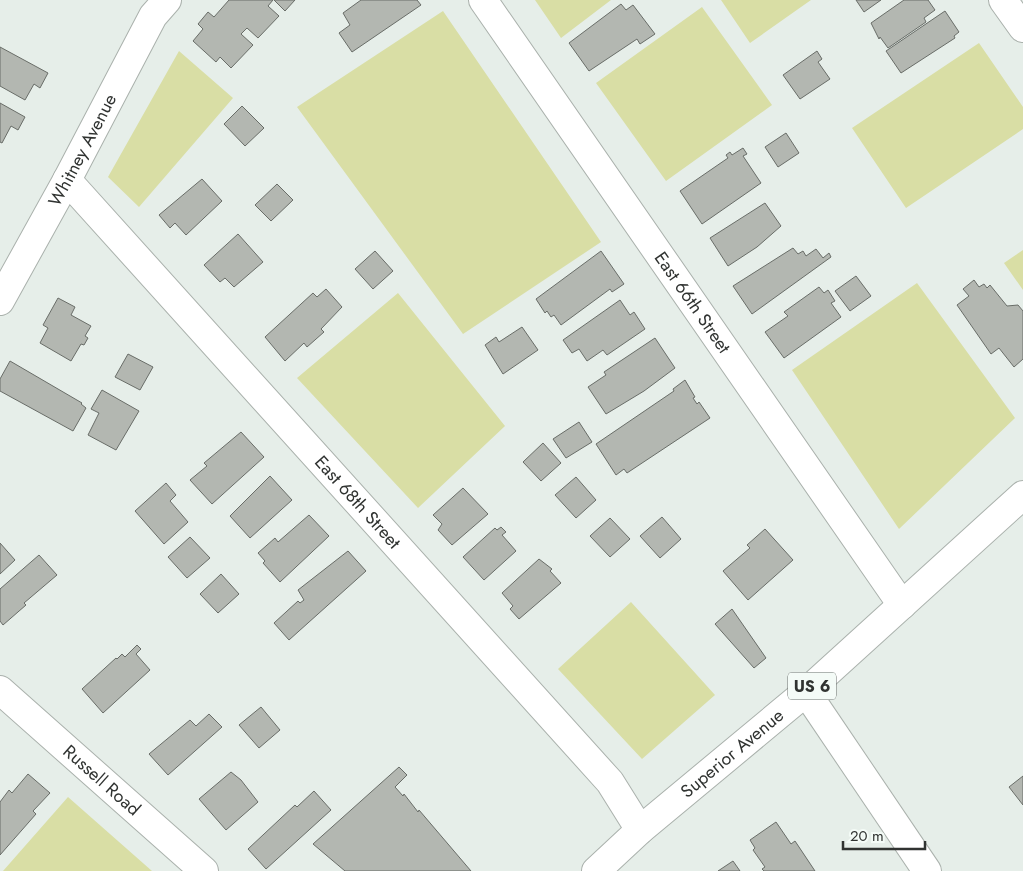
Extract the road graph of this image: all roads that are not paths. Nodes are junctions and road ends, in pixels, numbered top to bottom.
1 (167, 0) edge
2 (483, 0) edge
3 (1003, 0) edge
4 (1023, 28) edge
5 (67, 180) junction
6 (0, 301) edge
7 (1023, 496) edge
8 (902, 605) junction
9 (0, 690) edge
10 (806, 692) junction
11 (640, 830) junction
12 (204, 871) edge
13 (596, 871) edge
14 (927, 871) edge

1 - 5 street, Whitney Avenue
2 - 8 street, East 66th Street
3 - 4 street
5 - 6 street, Whitney Avenue
5 - 11 street, East 68th Street
7 - 8 street, Superior Avenue / US 6
8 - 10 street, Superior Avenue / US 6
9 - 12 street, Russell Road
10 - 11 street, Superior Avenue / US 6
10 - 14 street
11 - 13 street, Superior Avenue / US 6

